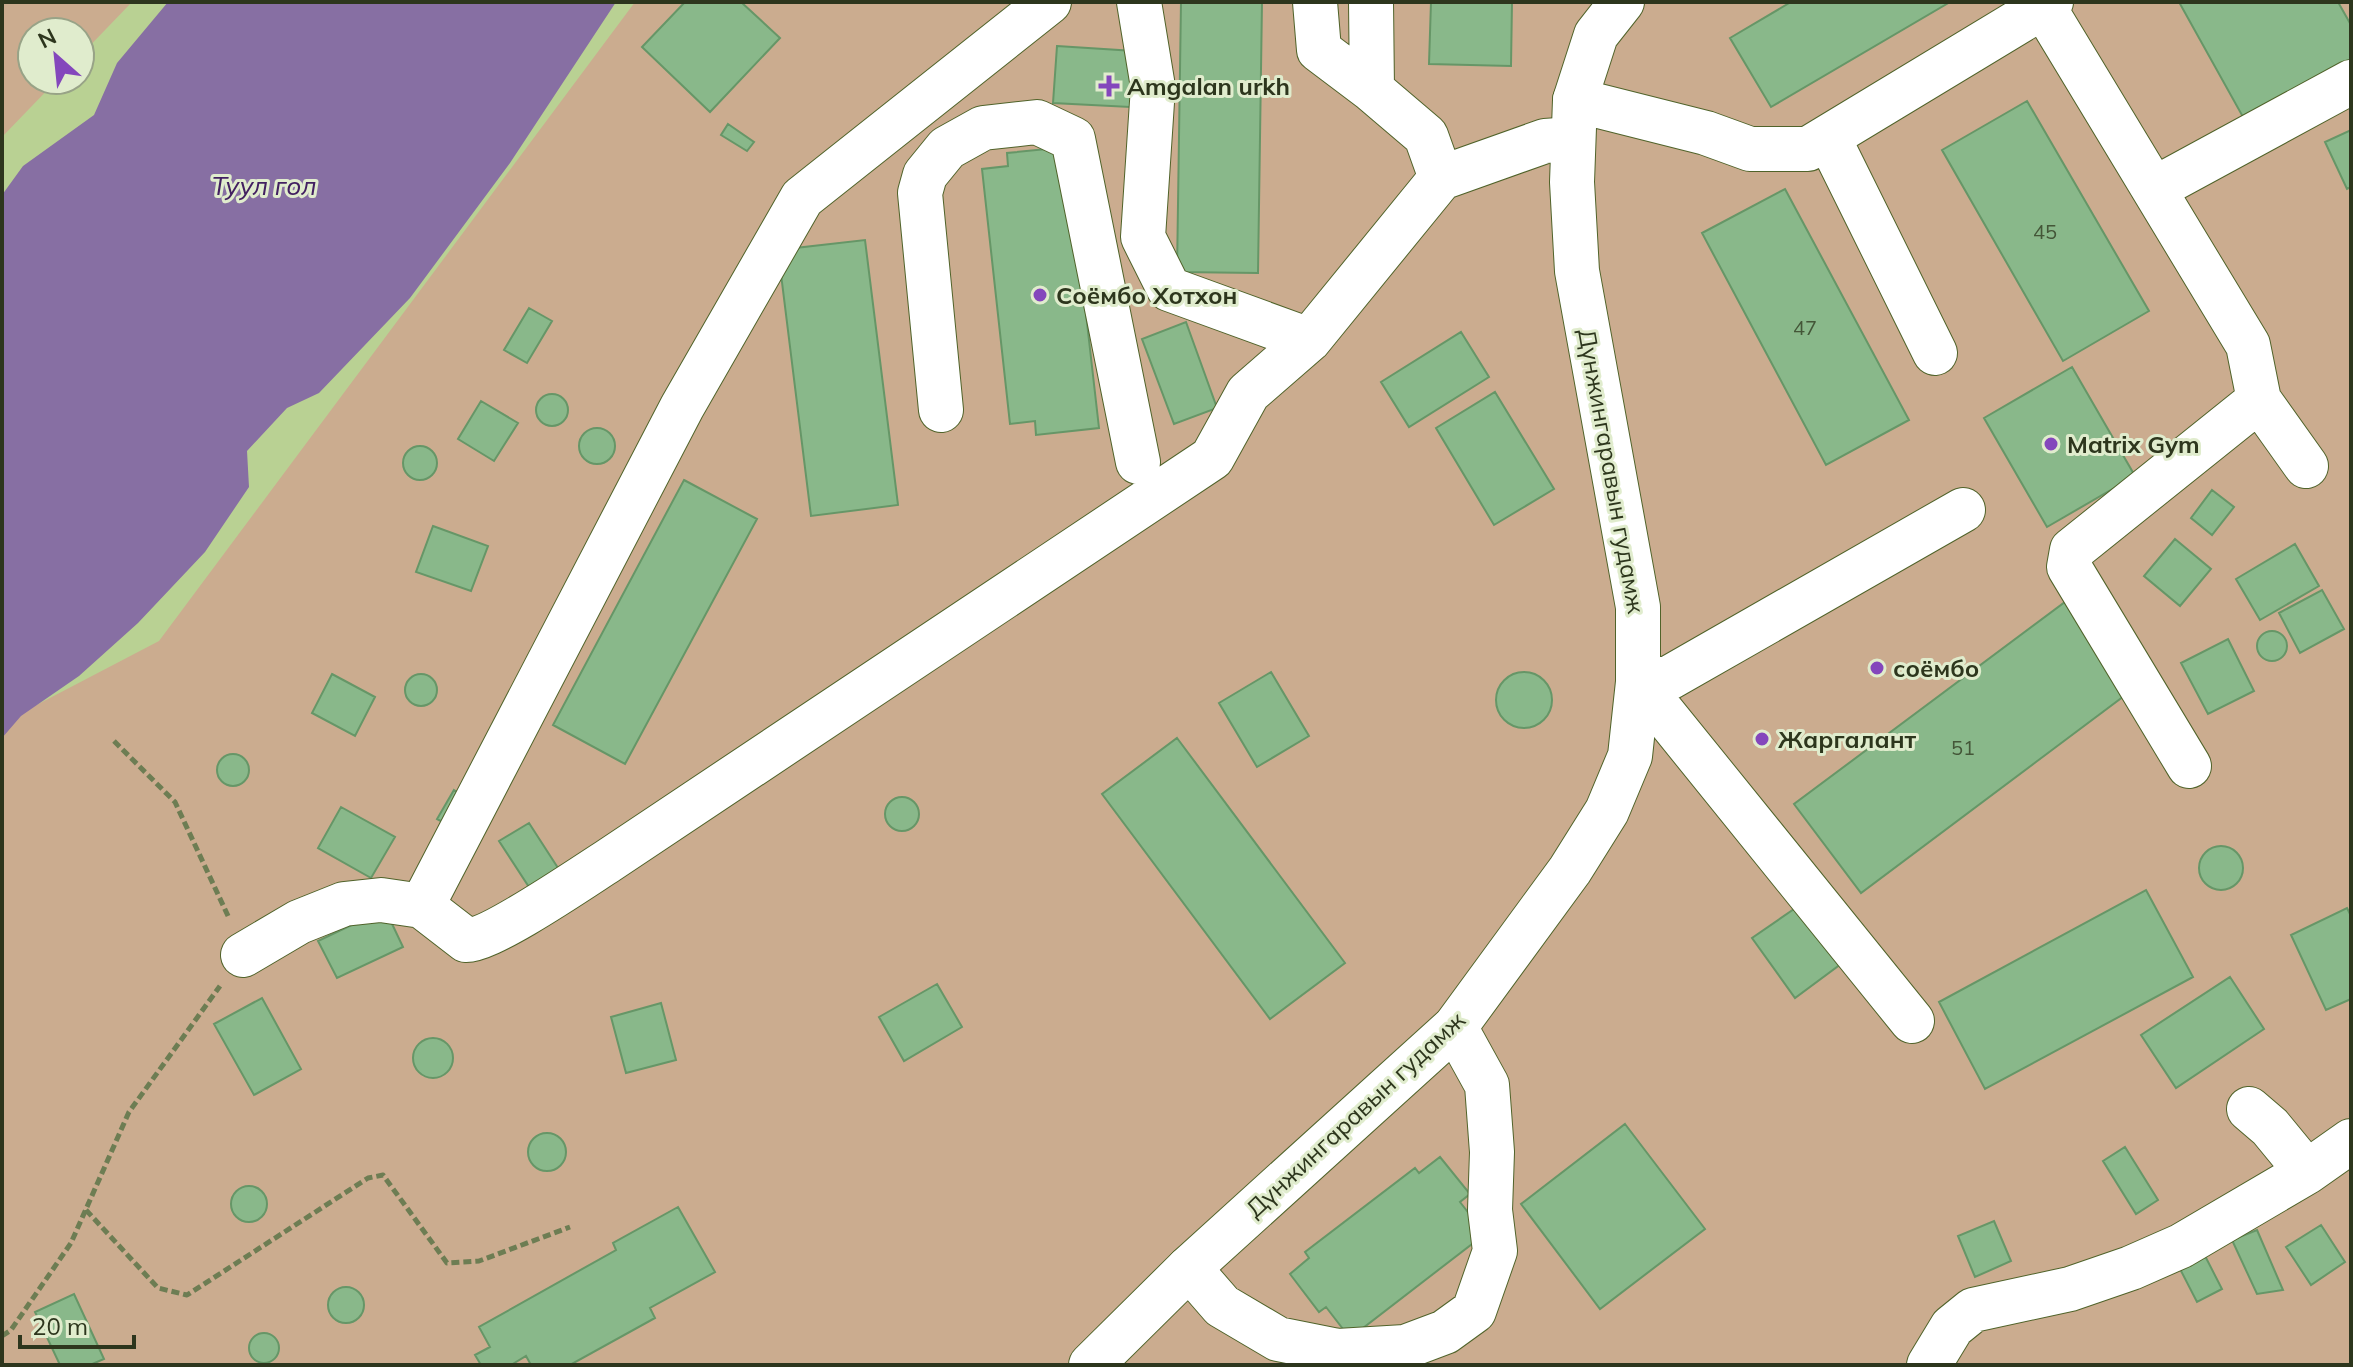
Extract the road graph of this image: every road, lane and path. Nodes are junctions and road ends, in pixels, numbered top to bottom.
1 (1049, 2) edge
2 (1139, 2) edge
3 (1315, 2) edge
4 (1371, 2) edge
5 (1622, 2) edge
6 (2047, 4) edge
7 (2351, 82) edge
8 (1372, 90) junction
9 (1574, 120) junction
10 (1828, 137) junction
11 (1441, 178) junction
12 (2154, 189) junction
13 (1309, 340) junction
14 (1935, 353) dead end
15 (2259, 400) junction
16 (941, 410) dead end
17 (1138, 462) dead end
18 (2306, 466) dead end
19 (1963, 510) dead end
20 (1638, 682) junction
21 (114, 741) dead end
22 (2189, 766) dead end
23 (422, 906) junction
24 (243, 955) junction
25 (1912, 1021) dead end
26 (1455, 1027) junction
27 (2249, 1109) dead end
28 (2351, 1141) edge
29 (2307, 1172) junction
30 (86, 1210) junction
31 (570, 1227) dead end
32 (1189, 1268) junction
33 (2, 1336) edge
34 (1091, 1365) edge
35 (1929, 1365) edge

1 - 23 street
2 - 13 street
3 - 8 street
4 - 8 street
5 - 9 street, Дүнжингаравын гудамж
6 - 10 street
6 - 12 street
7 - 12 street
8 - 11 street
9 - 10 street
9 - 11 street
9 - 20 street, Дүнжингаравын гудамж
10 - 14 street
11 - 13 street
12 - 15 street
13 - 23 street
15 - 18 street
15 - 22 street
16 - 17 street
19 - 20 street
20 - 25 street
20 - 26 street, Дүнжингаравын гудамж
21 - 24 path
23 - 24 street
24 - 30 path
26 - 32 street, Дүнжингаравын гудамж
26 - 32 street
27 - 29 street
28 - 29 street
29 - 35 street
30 - 31 path
30 - 33 path
32 - 34 street, Дүнжингаравын гудамж

